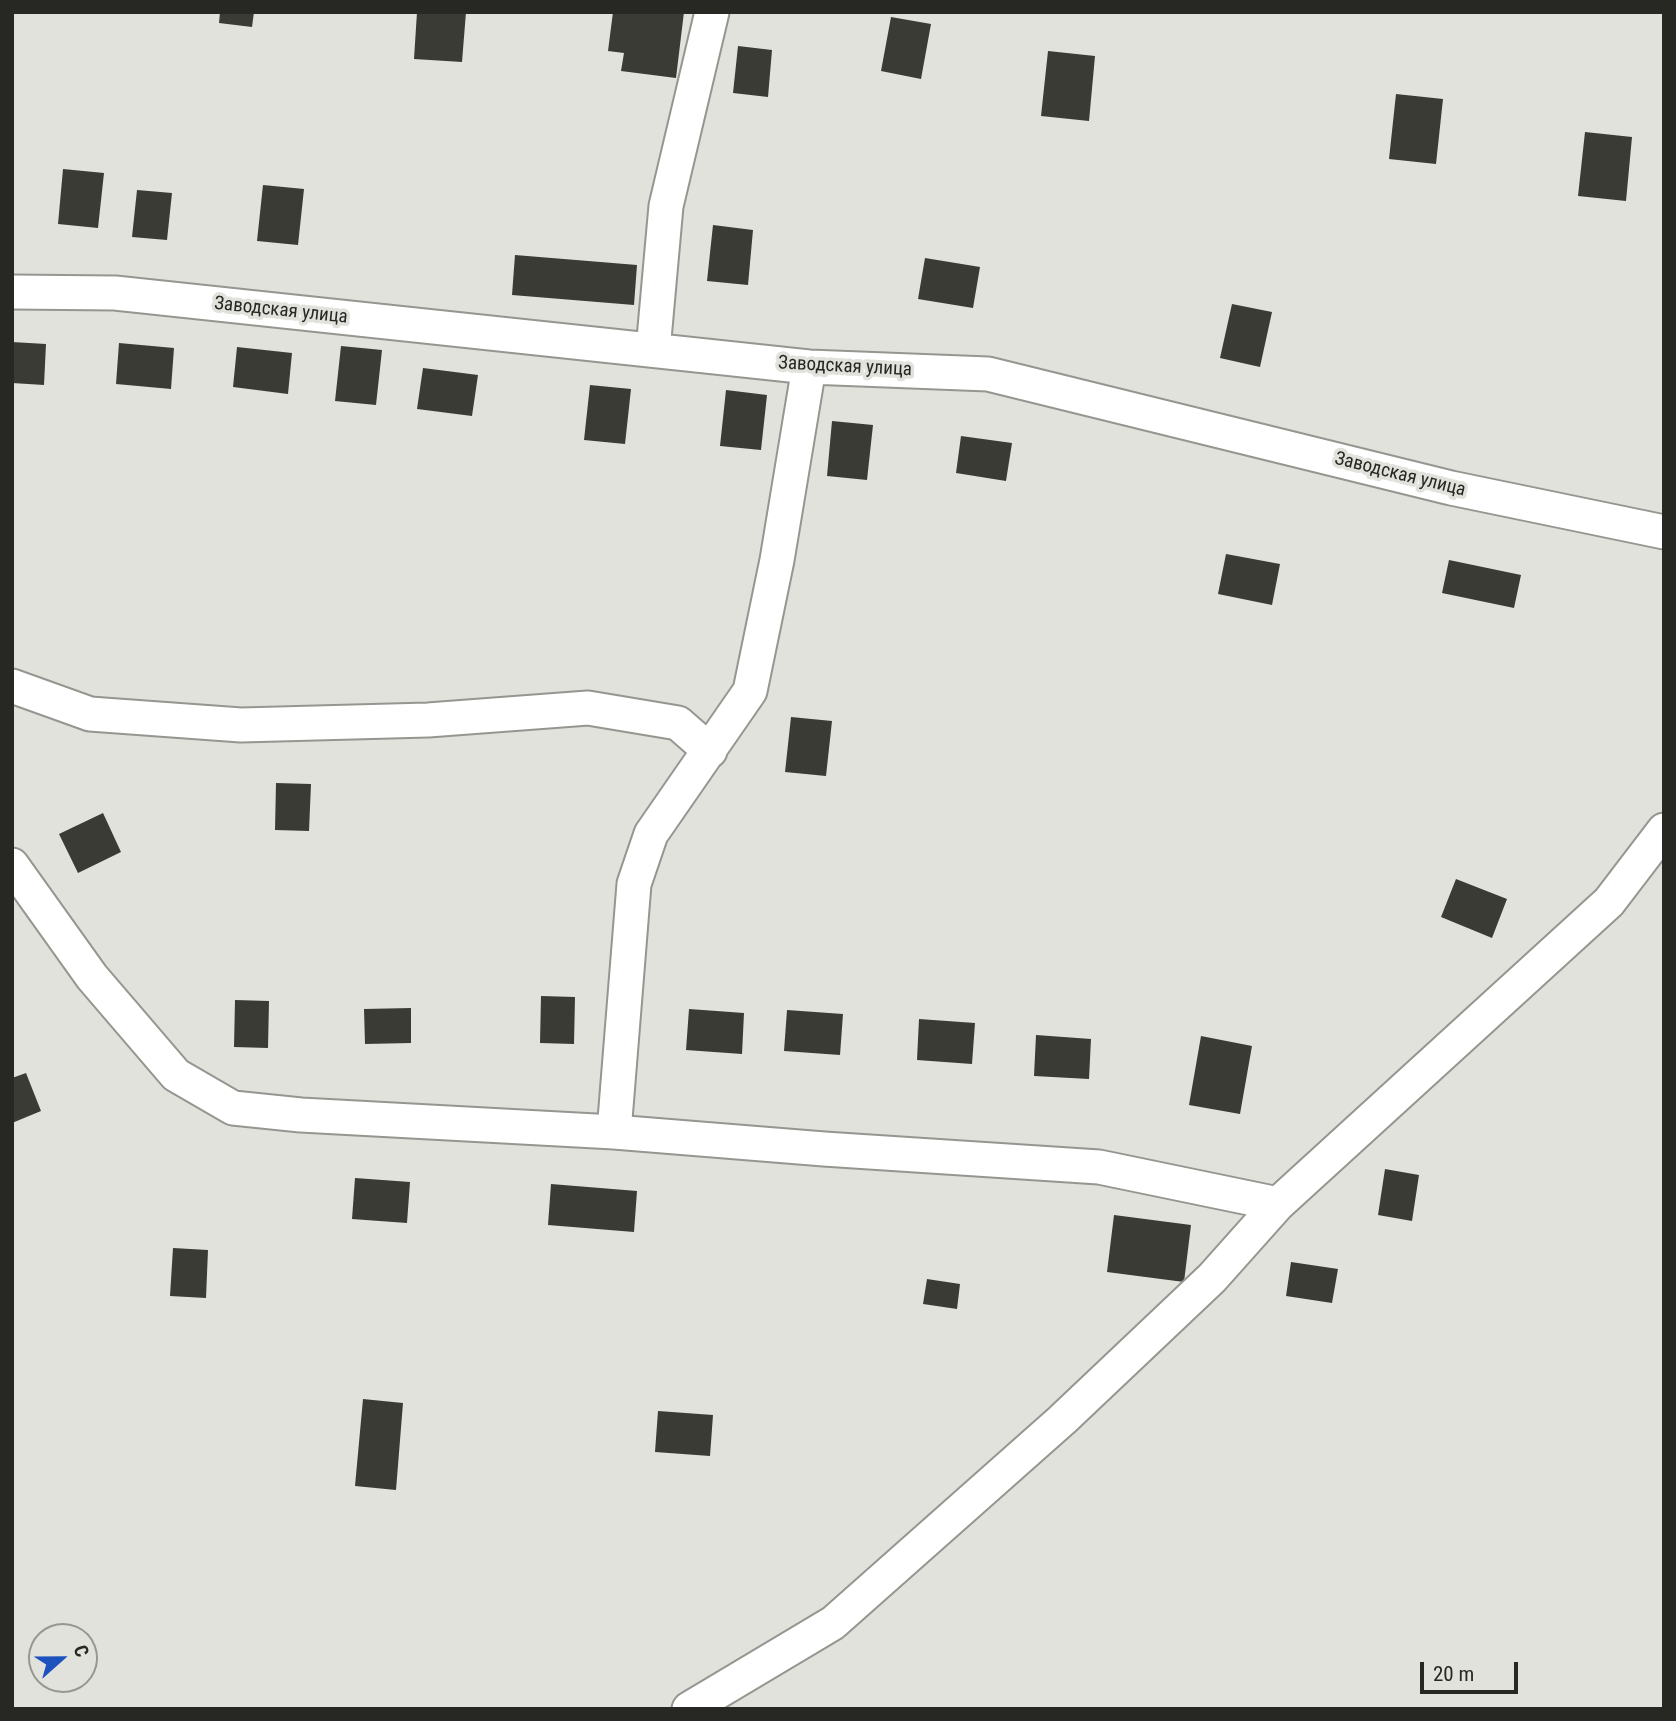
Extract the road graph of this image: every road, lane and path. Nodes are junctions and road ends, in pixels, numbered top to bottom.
1 (712, 12) edge
2 (12, 292) edge
3 (653, 350) junction
4 (809, 367) junction
5 (1664, 533) edge
6 (12, 686) edge
7 (710, 751) junction
8 (1664, 830) edge
9 (12, 865) edge
10 (614, 1132) junction
11 (1278, 1204) junction
12 (690, 1709) edge

1 - 3 street
2 - 3 street, Заводская улица
3 - 4 street, Заводская улица
4 - 5 street, Заводская улица
4 - 7 street
6 - 7 street
7 - 10 street
8 - 11 street
9 - 10 street
10 - 11 street
11 - 12 street

